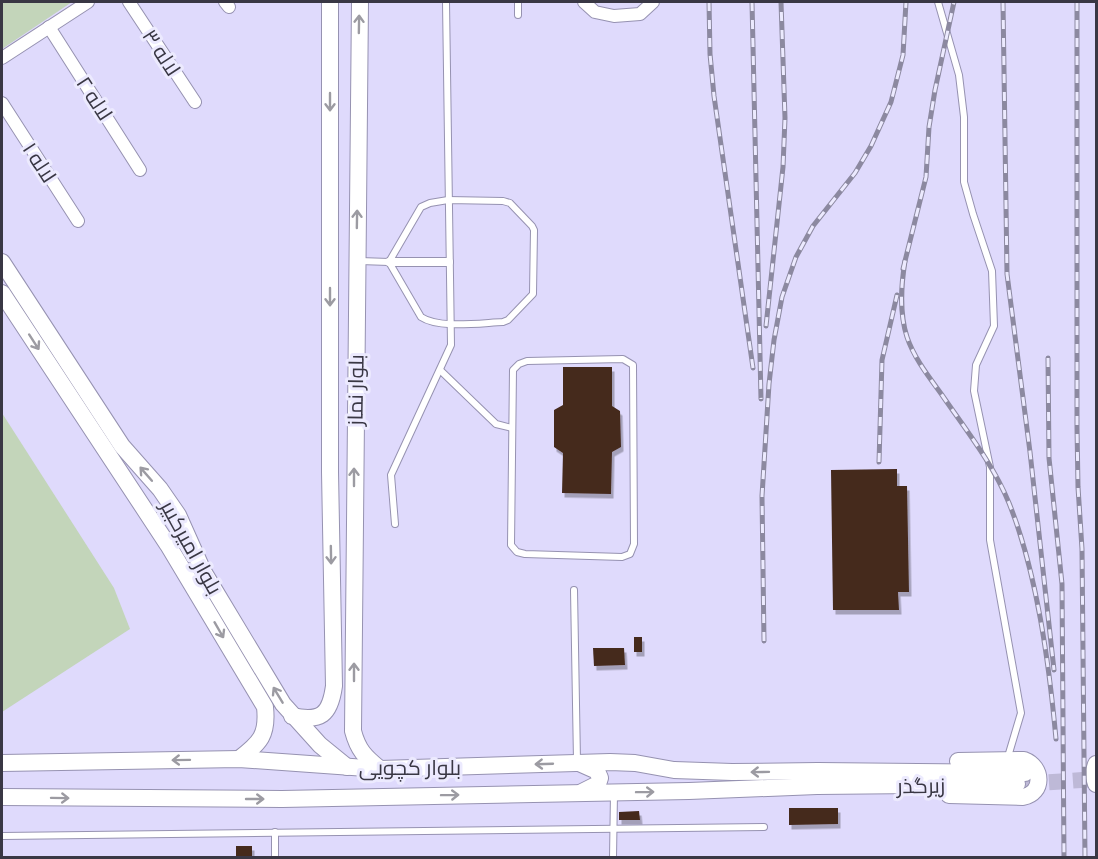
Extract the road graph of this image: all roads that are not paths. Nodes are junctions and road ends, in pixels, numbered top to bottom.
1 (88, 2) edge
2 (129, 2) edge
3 (330, 2) edge
4 (360, 2) edge
5 (446, 2) edge
6 (518, 2) edge
7 (584, 2) edge
8 (653, 2) edge
9 (938, 2) edge
10 (518, 15) dead end
11 (50, 27) junction
12 (2, 58) edge
13 (195, 102) dead end
14 (2, 103) edge
15 (140, 170) dead end
16 (448, 200) junction
17 (78, 221) dead end
18 (357, 261) junction
19 (2, 262) edge
20 (389, 262) junction
21 (449, 262) junction
22 (2, 293) edge
23 (26, 299) junction
24 (11, 308) junction
25 (451, 323) junction
26 (440, 370) junction
27 (355, 416) junction
28 (330, 420) junction
29 (512, 428) junction
30 (330, 445) junction
31 (355, 445) junction
32 (395, 524) dead end
33 (186, 531) junction
34 (168, 545) junction
35 (574, 590) dead end
36 (292, 716) junction
37 (239, 759) junction
38 (1007, 760) junction
39 (2, 763) edge
40 (577, 763) junction
41 (1096, 764) edge
42 (347, 767) junction
43 (380, 769) junction
44 (818, 778) junction
45 (1025, 778) tunnel mouth
46 (1096, 784) edge
47 (581, 792) junction
48 (614, 792) junction
49 (2, 797) edge
50 (764, 827) dead end
51 (613, 828) junction
52 (275, 832) junction
53 (2, 836) edge
54 (275, 858) edge
55 (613, 858) edge

1 - 11 street
2 - 13 street, لاله ۳
3 -> 28 main road, بلوار نماز
18 -> 4 main road, بلوار نماز
5 - 16 lane
6 - 10 lane
7 - 8 street
9 - 38 lane
11 - 12 street
11 - 15 street, لاله ۲
14 - 17 street, لاله ۱
16 - 20 lane
16 - 21 lane
16 - 25 lane
18 - 20 lane
18 - 27 main road, بلوار نماز
19 - 23 main road, بلوار امیرکبیر
20 - 21 street
20 - 25 lane
21 - 25 lane
22 - 24 main road, بلوار امیرکبیر
23 - 24 main road
33 -> 23 main road, بلوار امیرکبیر
24 -> 34 main road, بلوار امیرکبیر
25 - 26 lane
26 - 29 lane
26 - 32 lane
27 - 28 main road
27 - 31 main road, بلوار نماز
28 - 30 main road, بلوار نماز
29 - 29 lane
30 - 31 main road
30 -> 36 main road, بلوار نماز
43 -> 31 main road, بلوار نماز
33 - 34 main road
36 -> 33 main road, بلوار امیرکبیر
34 -> 37 main road, بلوار امیرکبیر
35 - 40 lane
36 - 42 main road, بلوار امیرکبیر
37 -> 39 main road, بلوار کچویی
37 - 42 main road, بلوار کچویی
38 - 44 main road
38 - 44 main road
40 -> 43 main road, بلوار کچویی
44 -> 40 main road, بلوار کچویی
40 - 47 main road
41 - 46 main road
42 - 43 main road, بلوار کچویی
44 - 45 main road, زیرگذر
48 -> 44 main road, بلوار کچویی
47 - 48 main road, بلوار کچویی
49 -> 47 main road, بلوار کچویی
48 - 51 lane
50 - 51 lane
51 - 52 lane
51 - 55 lane
52 - 53 lane
52 - 54 lane

